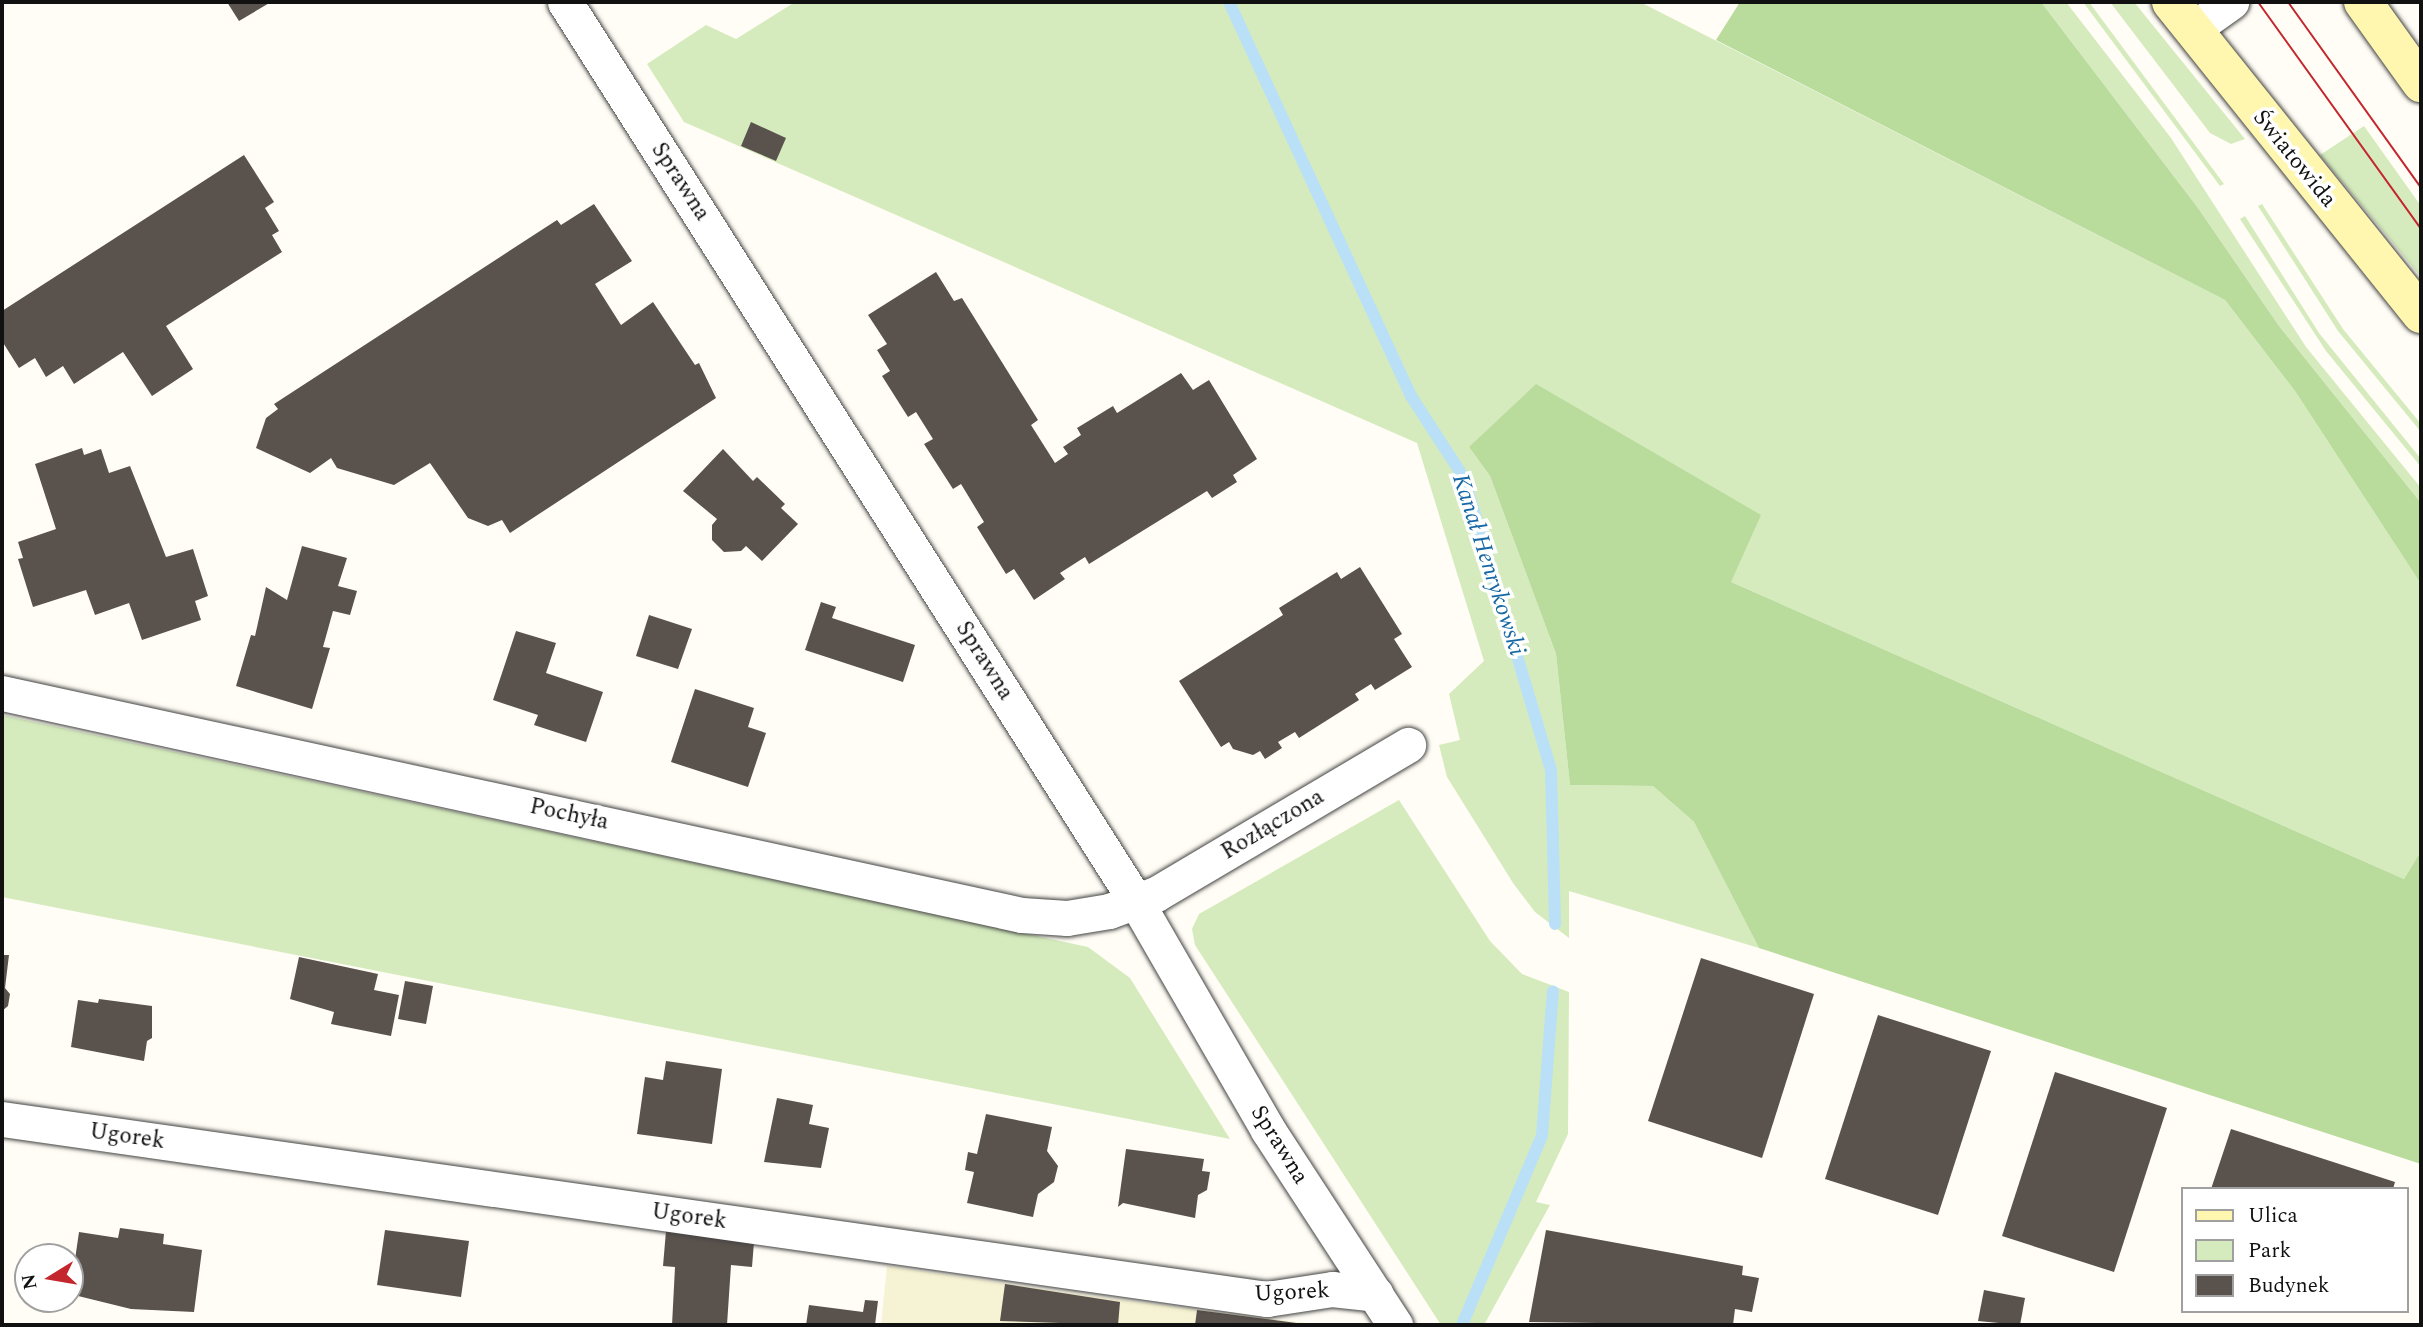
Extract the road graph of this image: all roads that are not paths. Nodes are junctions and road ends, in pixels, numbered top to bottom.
1 (565, 2) edge
2 (2231, 2) edge
3 (2363, 2) edge
4 (2182, 15) edge
5 (2421, 83) edge
6 (2421, 314) edge
7 (2, 693) edge
8 (1408, 746) dead end
9 (1137, 903) junction
10 (2, 1119) edge
11 (1376, 1294) junction
12 (1395, 1325) edge

1 - 9 street, Sprawna
2 - 4 street
3 - 5 street
4 - 6 street, Światowida
7 - 9 street, Pochyła
8 - 9 street, Rozłączona
9 - 11 street, Sprawna
10 - 11 street, Ugorek
11 - 12 street, Sprawna

